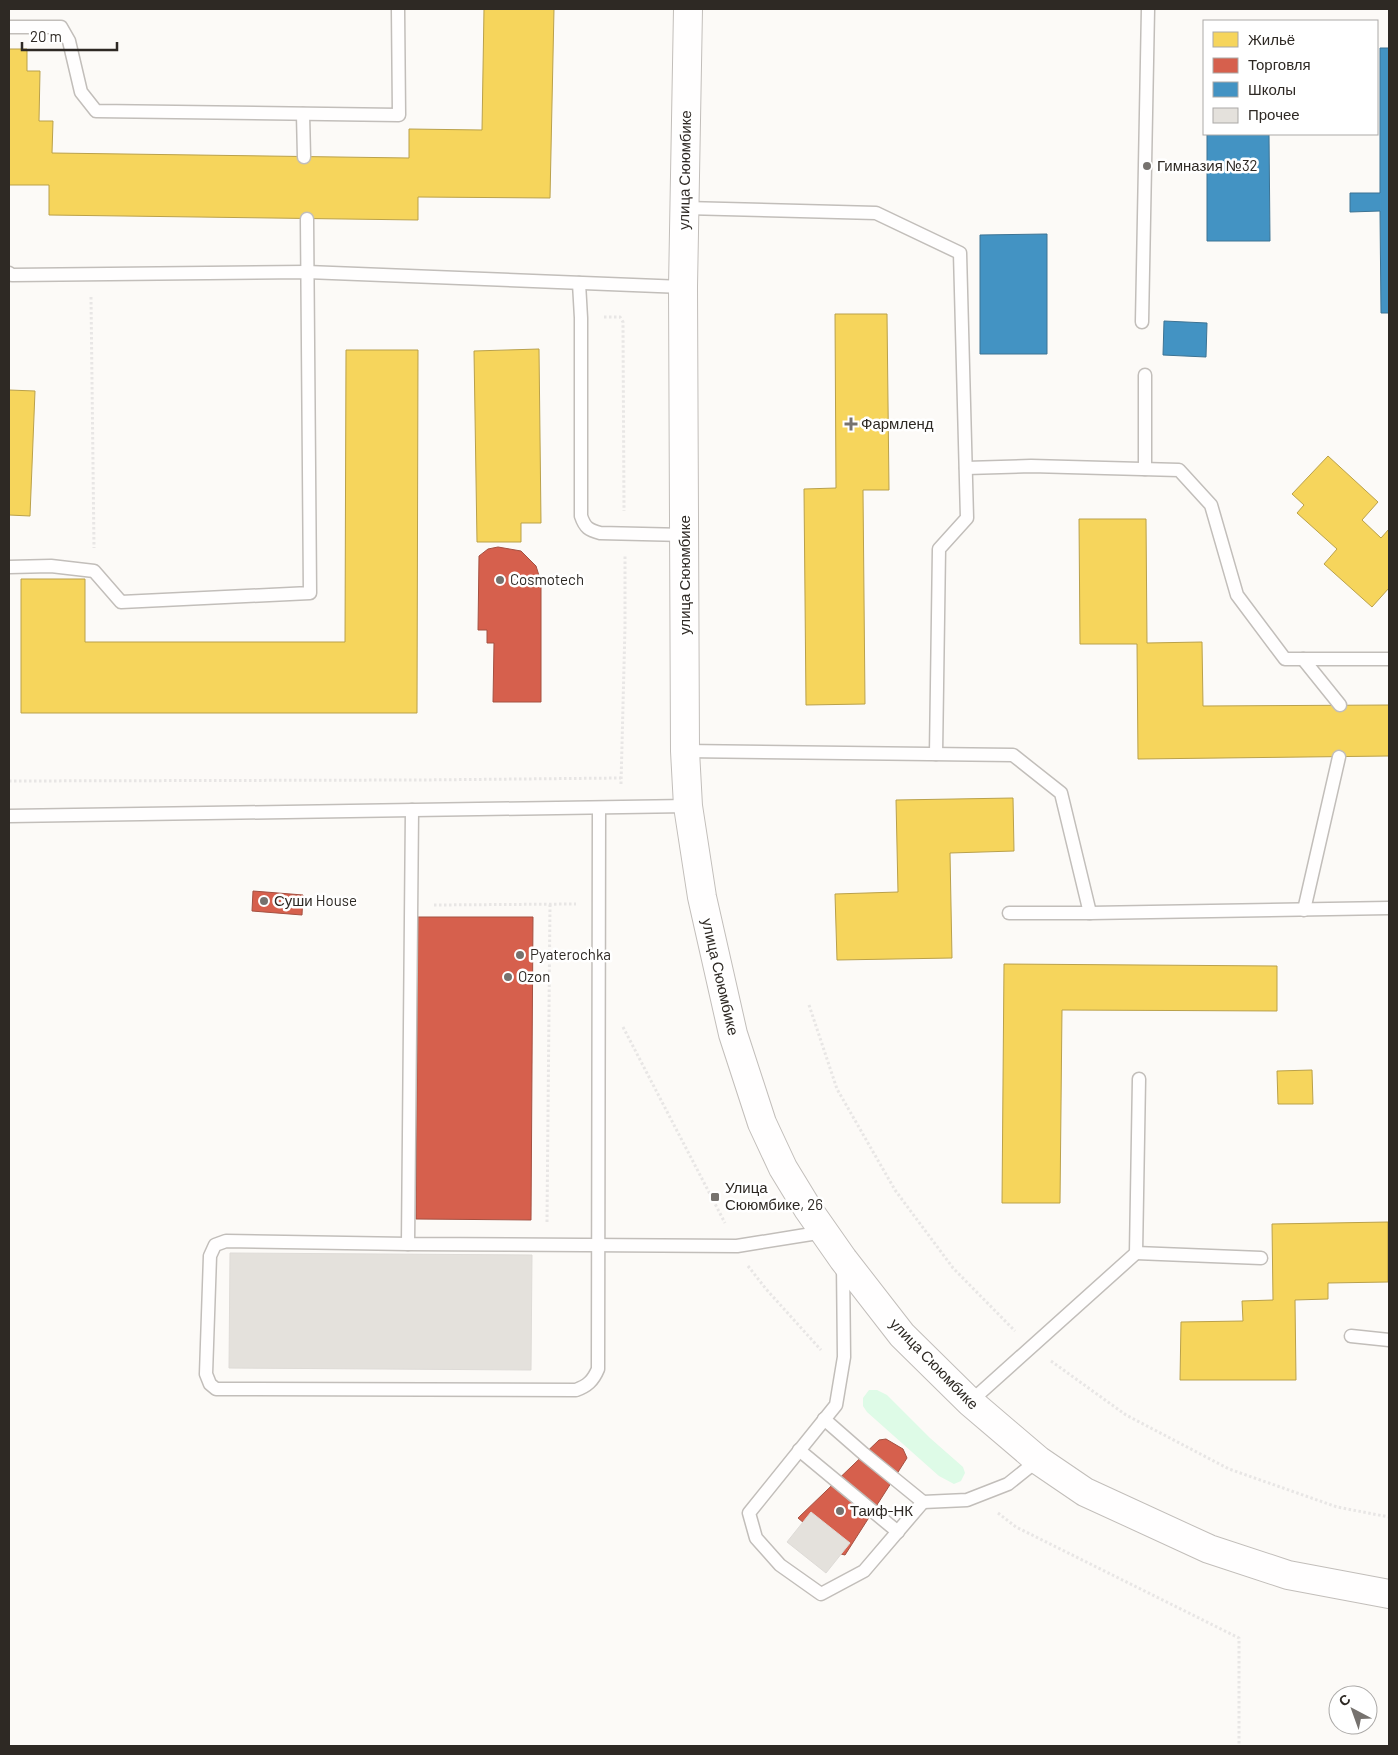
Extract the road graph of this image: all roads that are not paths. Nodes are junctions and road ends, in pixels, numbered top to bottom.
1 (398, 9) edge
2 (688, 9) edge
3 (1148, 9) edge
4 (9, 27) edge
5 (303, 114) junction
6 (304, 157) dead end
7 (685, 208) junction
8 (307, 218) dead end
9 (307, 272) junction
10 (9, 273) edge
11 (579, 283) junction
12 (683, 287) junction
13 (1142, 322) dead end
14 (1145, 375) dead end
15 (966, 468) junction
16 (1145, 469) junction
17 (685, 535) junction
18 (9, 567) edge
19 (1303, 659) junction
20 (1389, 659) edge
21 (1340, 705) dead end
22 (685, 751) junction
23 (936, 754) junction
24 (1339, 757) dead end
25 (688, 806) junction
26 (599, 808) junction
27 (412, 810) junction
28 (9, 816) edge
29 (1389, 908) edge
30 (1304, 910) junction
31 (1090, 912) junction
32 (1009, 913) dead end
33 (1139, 1079) dead end
34 (824, 1232) junction
35 (408, 1244) junction
36 (598, 1245) junction
37 (1136, 1253) junction
38 (1261, 1258) dead end
39 (843, 1259) junction
40 (1351, 1336) dead end
41 (1389, 1340) edge
42 (970, 1402) junction
43 (824, 1420) junction
44 (799, 1450) junction
45 (1038, 1460) junction
46 (923, 1502) junction
47 (898, 1532) junction
48 (1389, 1594) edge

1 - 5 lane
2 - 7 street, улица Сююмбике
3 - 13 lane
4 - 5 lane
5 - 6 lane
7 - 12 street, улица Сююмбике
7 - 15 lane
8 - 9 lane
9 - 10 lane
9 - 11 lane
9 - 18 lane
11 - 12 lane
11 - 17 lane
12 - 17 street, улица Сююмбике
14 - 16 lane
15 - 16 lane
15 - 23 lane
16 - 19 lane
17 - 22 street, улица Сююмбике
19 - 20 lane
19 - 21 lane
22 - 23 lane
22 - 25 street, улица Сююмбике
23 - 31 lane
24 - 30 lane
25 - 26 lane
25 - 34 street, улица Сююмбике
26 - 27 lane
26 - 36 lane
27 - 28 lane
27 - 35 lane
29 - 30 lane
30 - 31 lane
31 - 32 lane
33 - 37 lane
34 - 36 lane
34 - 39 street, улица Сююмбике
35 - 36 lane
35 - 36 lane
37 - 38 lane
37 - 42 lane
39 - 42 street, улица Сююмбике
39 - 43 lane
40 - 41 lane
42 - 45 street, улица Сююмбике
43 - 44 lane
43 - 46 lane
44 - 47 lane
44 - 47 lane
45 - 46 lane
45 - 48 street, улица Сююмбике
46 - 47 lane

